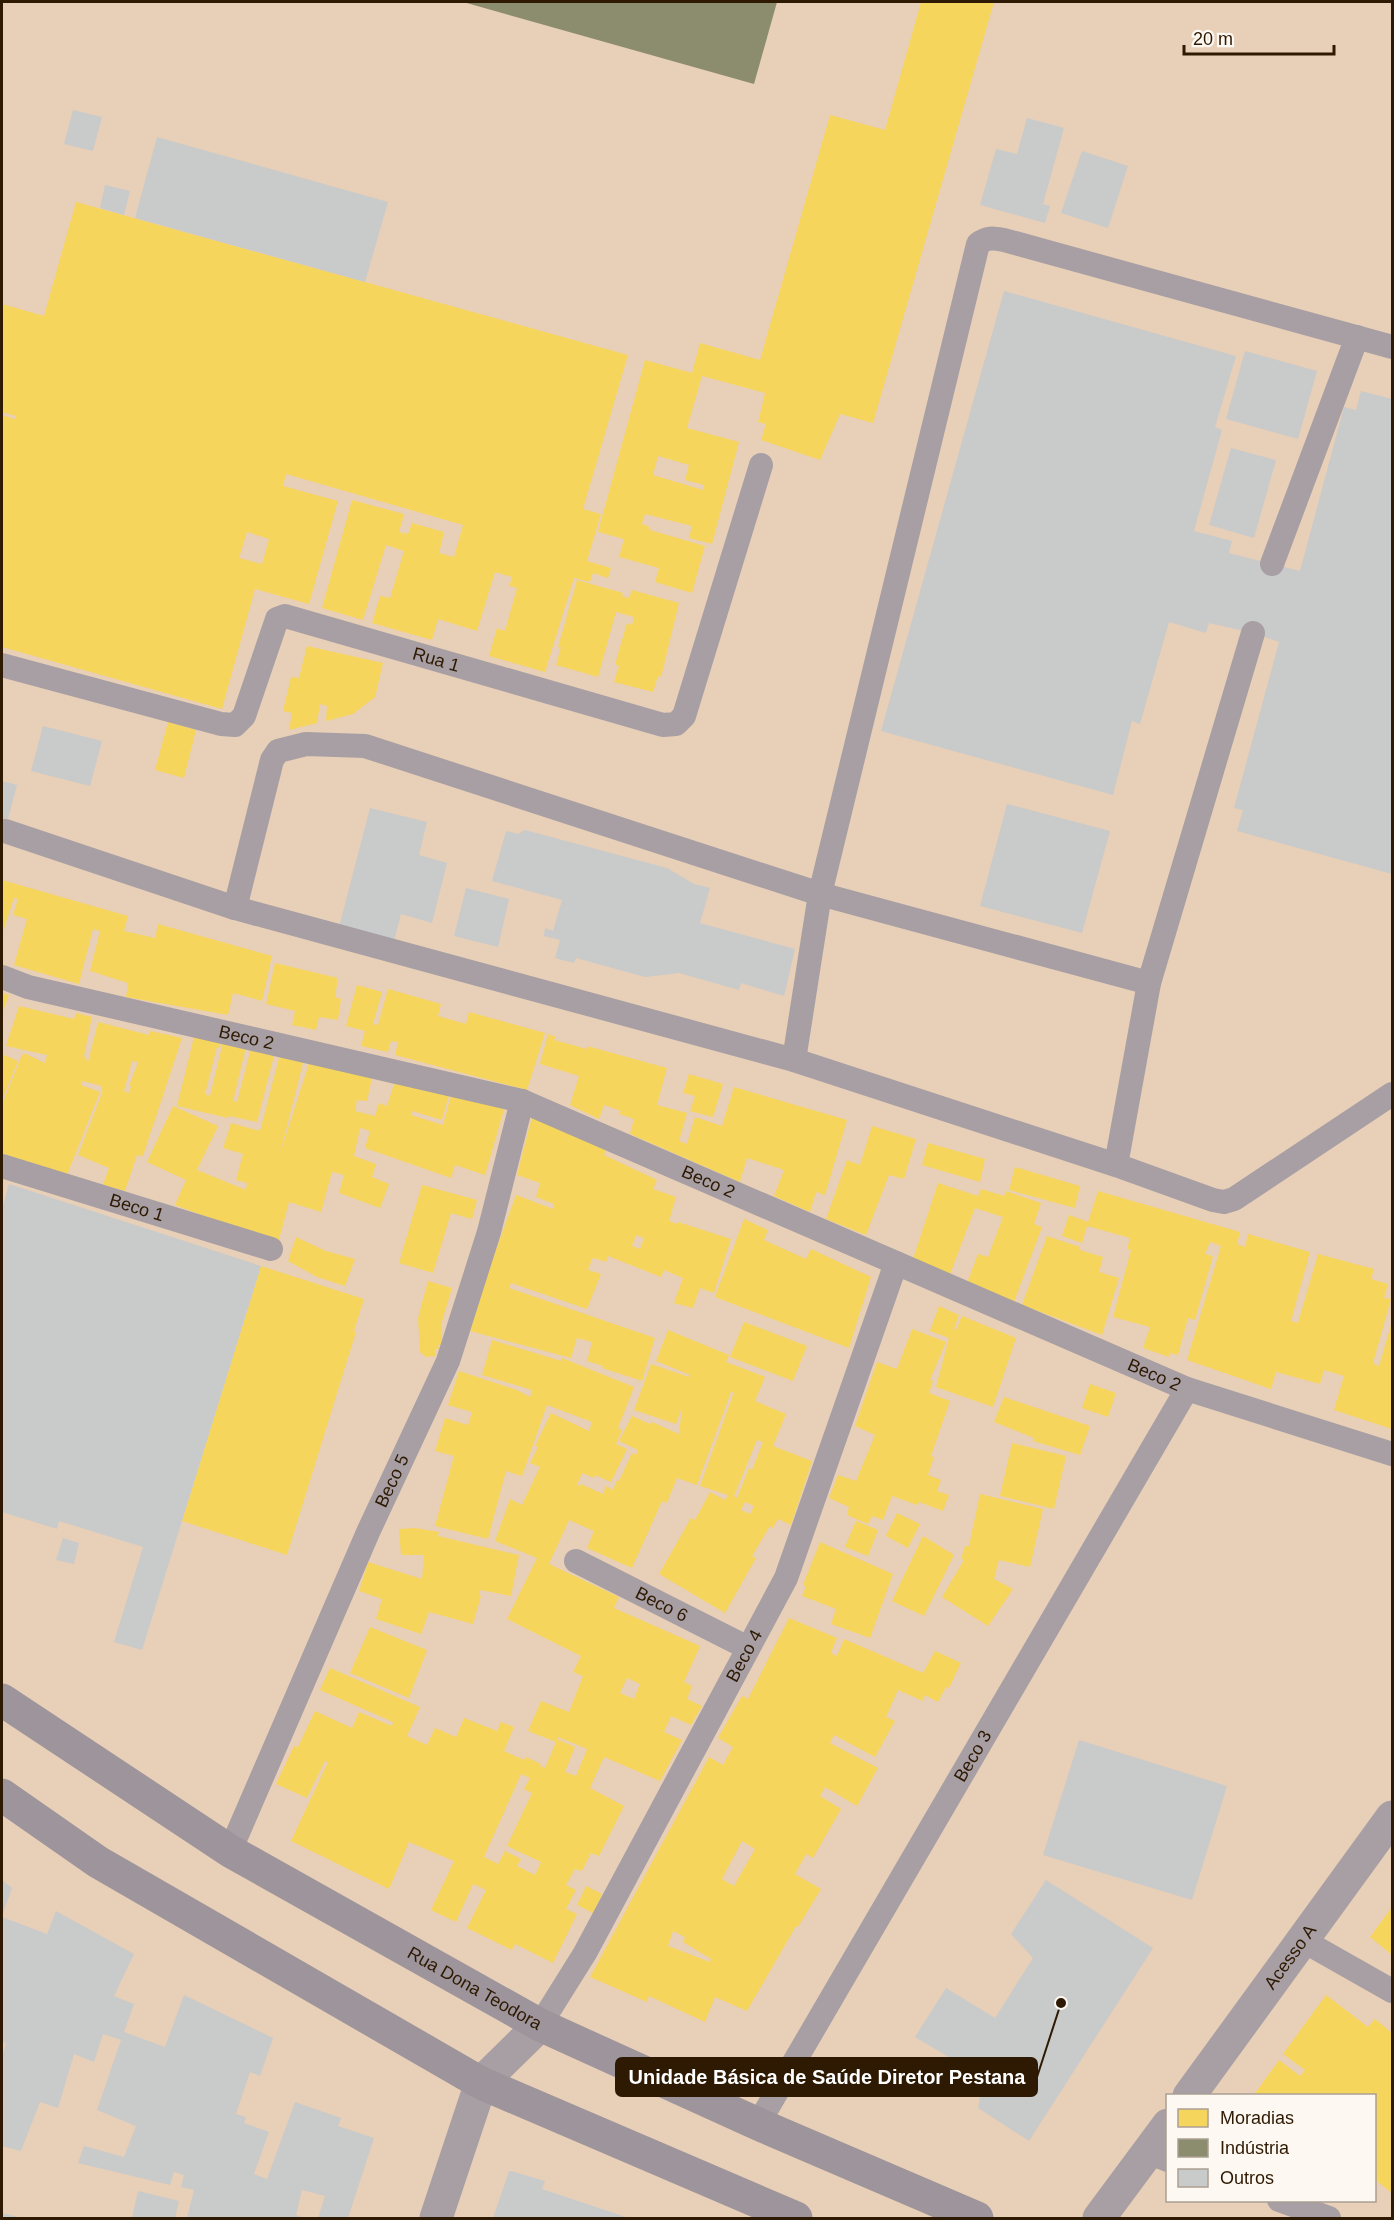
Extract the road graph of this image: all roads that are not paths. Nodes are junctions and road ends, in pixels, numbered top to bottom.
1 (1358, 337) junction
2 (1392, 347) edge
3 (761, 465) dead end
4 (1272, 564) dead end
5 (1253, 633) dead end
6 (2, 665) edge
7 (5, 831) dead end
8 (820, 894) junction
9 (235, 908) junction
10 (2, 977) edge
11 (1149, 983) junction
12 (794, 1060) junction
13 (1392, 1094) edge
14 (522, 1101) junction
15 (2, 1166) edge
16 (1116, 1166) junction
17 (271, 1249) dead end
18 (896, 1263) junction
19 (1187, 1389) junction
20 (1392, 1454) edge
21 (576, 1561) dead end
22 (748, 1648) junction
23 (2, 1700) edge
24 (2, 1796) edge
25 (1392, 1816) edge
26 (230, 1851) junction
27 (1302, 1940) junction
28 (1392, 1992) edge
29 (540, 2025) junction
30 (481, 2083) junction
31 (1190, 2094) edge
32 (758, 2124) junction
33 (1166, 2128) edge
34 (1158, 2156) edge
35 (1285, 2202) edge
36 (436, 2218) edge
37 (796, 2218) edge
38 (977, 2218) edge
39 (1099, 2218) edge
40 (1329, 2218) edge

1 - 2 lane
1 - 4 lane
1 - 8 lane
3 - 6 lane, Rua 1
5 - 11 lane
7 - 9 lane
8 - 9 lane
8 - 11 lane
8 - 12 lane
9 - 12 lane
10 - 14 lane, Beco 2
11 - 16 lane
12 - 16 lane
13 - 16 lane
14 - 18 lane, Beco 2
14 - 26 lane, Beco 5
15 - 17 lane, Beco 1
18 - 19 lane, Beco 2
18 - 22 lane, Beco 4
19 - 20 lane, Beco 2
19 - 32 lane, Beco 3
21 - 22 lane, Beco 6
22 - 29 lane, Beco 4
23 - 26 main road, Rua Dona Teodora
24 - 30 main road
25 - 27 street, Acesso A
26 - 29 main road, Rua Dona Teodora
27 - 28 lane
27 - 31 street, Acesso A
29 - 30 street
29 - 32 main road, Rua Dona Teodora
30 - 36 street
30 - 37 main road
32 - 38 main road, Rua Dona Teodora
33 - 34 street
34 - 39 street
35 - 40 lane

